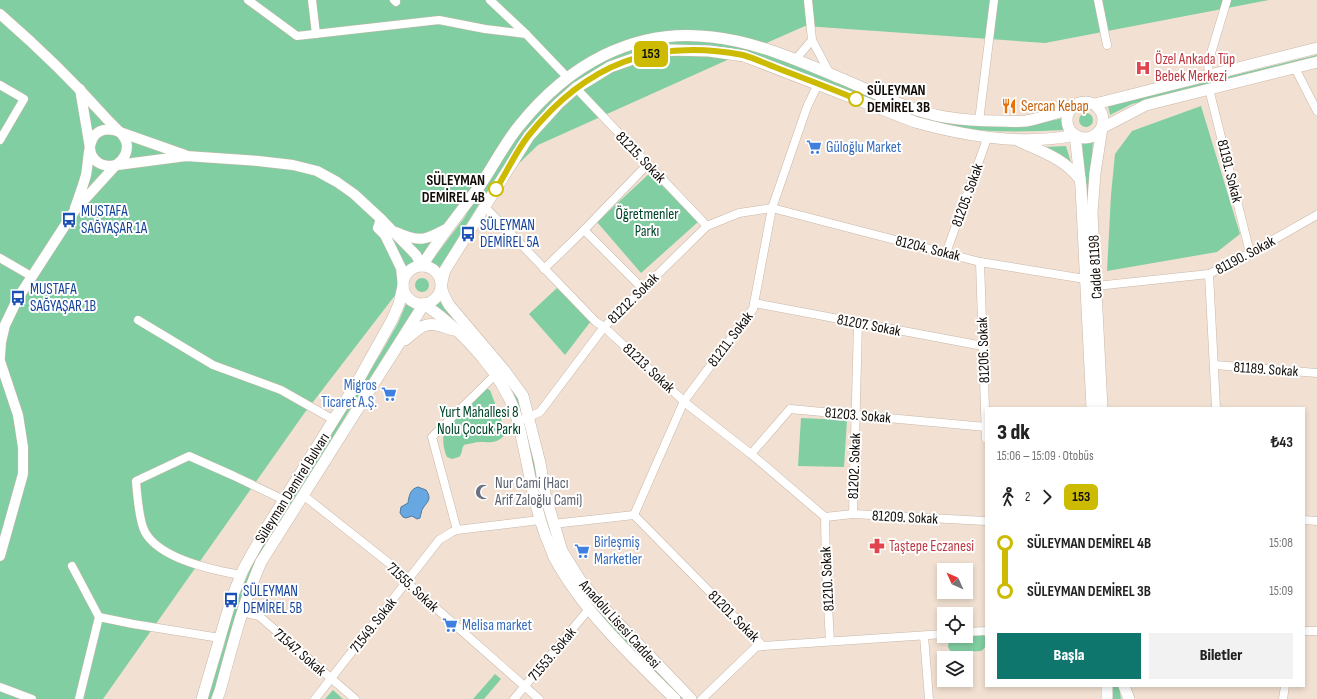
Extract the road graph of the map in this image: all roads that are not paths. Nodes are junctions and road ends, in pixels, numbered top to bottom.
1 (248, 0) edge
2 (312, 0) edge
3 (490, 0) edge
4 (808, 0) edge
5 (994, 0) edge
6 (1098, 0) edge
7 (1227, 0) edge
8 (259, 3) edge
9 (0, 14) edge
10 (316, 34) junction
11 (526, 34) junction
12 (812, 40) junction
13 (1107, 45) dead end
14 (1317, 48) edge
15 (795, 60) junction
16 (1317, 62) edge
17 (1295, 68) junction
18 (830, 74) junction
19 (1209, 75) junction
20 (568, 78) junction
21 (818, 84) junction
22 (0, 85) edge
23 (576, 88) junction
24 (80, 89) junction
25 (1209, 89) junction
26 (1095, 104) junction
27 (1071, 109) junction
28 (1317, 112) edge
29 (979, 121) junction
30 (1102, 128) junction
31 (119, 132) junction
32 (1075, 135) junction
33 (988, 136) junction
34 (1014, 138) junction
35 (0, 140) edge
36 (90, 148) junction
37 (186, 156) junction
38 (648, 164) junction
39 (116, 165) junction
40 (1080, 180) junction
41 (484, 207) junction
42 (772, 208) junction
43 (75, 210) junction
44 (1317, 215) edge
45 (381, 219) junction
46 (707, 226) junction
47 (448, 228) junction
48 (391, 230) junction
49 (584, 230) junction
50 (946, 253) junction
51 (1250, 253) junction
52 (0, 258) edge
53 (980, 262) junction
54 (422, 266) junction
55 (544, 269) junction
56 (1209, 274) junction
57 (31, 276) junction
58 (1085, 279) junction
59 (403, 286) junction
60 (441, 286) junction
61 (1096, 286) junction
62 (642, 289) junction
63 (754, 303) junction
64 (424, 304) junction
65 (138, 320) dead end
66 (858, 323) junction
67 (604, 327) junction
68 (459, 333) junction
69 (983, 346) junction
70 (395, 349) junction
71 (0, 357) edge
72 (0, 361) edge
73 (1214, 364) junction
74 (1317, 372) edge
75 (496, 375) junction
76 (684, 401) junction
77 (985, 407) edge
78 (1092, 407) edge
79 (1102, 407) edge
80 (1216, 407) edge
81 (856, 415) junction
82 (529, 416) junction
83 (334, 420) junction
84 (518, 422) junction
85 (985, 427) edge
86 (751, 454) junction
87 (303, 495) junction
88 (284, 500) junction
89 (853, 514) junction
90 (634, 515) junction
91 (825, 517) junction
92 (540, 520) junction
93 (1305, 520) edge
94 (985, 521) edge
95 (1317, 521) edge
96 (553, 524) junction
97 (457, 530) junction
98 (0, 556) edge
99 (72, 566) dead end
100 (241, 575) junction
101 (406, 582) junction
102 (589, 609) junction
103 (242, 612) junction
104 (99, 617) junction
105 (985, 631) edge
106 (1305, 631) edge
107 (973, 632) edge
108 (1317, 632) edge
109 (937, 635) edge
110 (924, 636) junction
111 (220, 638) junction
112 (830, 641) junction
113 (763, 646) junction
114 (331, 678) junction
115 (0, 687) edge
116 (524, 687) junction
117 (1107, 687) edge
118 (1124, 687) edge
119 (1285, 687) edge
120 (32, 699) edge
121 (79, 699) edge
122 (202, 699) edge
123 (216, 699) edge
124 (315, 699) edge
125 (355, 699) edge
126 (514, 699) edge
127 (539, 699) edge
128 (675, 699) edge
129 (691, 699) edge
130 (702, 699) edge
131 (929, 699) edge
132 (1108, 699) edge
133 (1129, 699) edge
134 (1283, 699) edge

1 - 8 street
2 - 10 street
3 - 11 street
4 - 12 street
5 - 29 street
6 - 13 street
7 - 19 street
8 - 10 street
9 - 24 street
10 - 11 street
11 - 20 street
12 - 15 street
12 - 18 street
14 - 19 main road
15 - 18 main road
15 - 20 main road
16 - 17 main road
17 - 25 main road
17 - 28 street
18 - 29 main road
19 - 26 main road
20 - 47 main road
21 - 23 main road
21 - 33 main road
21 - 42 street, 81211. Sokak
22 - 35 street
23 - 38 street, 81215. Sokak
23 - 41 main road
24 - 31 street
24 - 36 street
25 - 30 main road
25 - 51 street, 81191. Sokak
26 - 27 main road
26 - 30 main road
27 - 29 main road
27 - 32 main road
30 - 32 main road
30 - 61 main road, Cadde 81198
31 - 36 street
31 - 37 street
31 - 39 street
32 - 34 main road
32 - 40 main road, Cadde 81198
33 - 34 main road
33 - 50 street, 81205. Sokak
34 - 40 main road
36 - 39 street
36 - 43 street
37 - 39 street
37 - 45 street
38 - 46 street, 81215. Sokak
38 - 49 street
39 - 43 street
40 - 58 main road, Cadde 81198
41 - 55 street, 81213. Sokak
41 - 60 main road
42 - 46 street, 81212. Sokak
42 - 50 street, 81204. Sokak
42 - 63 street, 81211. Sokak
43 - 57 street
44 - 51 street, 81190. Sokak
45 - 48 street
45 - 59 street
46 - 62 street, 81212. Sokak
47 - 48 street
47 - 54 main road
48 - 54 street
49 - 55 street
49 - 62 street
50 - 53 street, 81204. Sokak
51 - 56 street, 81190. Sokak
52 - 57 street
53 - 58 street, 81204. Sokak
53 - 69 street, 81206. Sokak
54 - 59 main road
54 - 60 main road
55 - 67 street, 81213. Sokak
56 - 61 street, 81190. Sokak
56 - 73 street
57 - 71 street
58 - 78 main road, Cadde 81198
59 - 64 main road
59 - 83 main road, Süleyman Demirel Bulvarı
60 - 64 main road
60 - 82 main road, Anadolu Lisesi Caddesi
61 - 79 main road, Cadde 81198
62 - 67 street, 81212. Sokak
63 - 66 street, 81207. Sokak
63 - 76 street, 81211. Sokak
64 - 68 main road, Anadolu Lisesi Caddesi
64 - 70 main road, Süleyman Demirel Bulvarı
65 - 83 street
66 - 69 street, 81207. Sokak
66 - 81 street, 81202. Sokak
67 - 76 street, 81213. Sokak
67 - 82 street, 81212. Sokak
68 - 70 main road
68 - 75 main road, Anadolu Lisesi Caddesi
69 - 77 street, 81206. Sokak
70 - 87 main road, Süleyman Demirel Bulvarı
72 - 98 street
73 - 74 street, 81189. Sokak
73 - 80 street
75 - 84 main road, Anadolu Lisesi Caddesi
75 - 97 street
76 - 86 street, 81213. Sokak
76 - 90 street, 81211. Sokak
81 - 85 street, 81203. Sokak
81 - 86 street, 81203. Sokak
81 - 89 street, 81202. Sokak
82 - 84 street, 81212. Sokak
82 - 96 main road, Anadolu Lisesi Caddesi
83 - 88 main road, Süleyman Demirel Bulvarı
84 - 92 main road, Anadolu Lisesi Caddesi
86 - 91 street, 81213. Sokak
87 - 101 street, 71555. Sokak
87 - 103 main road, Süleyman Demirel Bulvarı
88 - 100 main road, Süleyman Demirel Bulvarı
88 - 100 street
89 - 91 street, 81209. Sokak
89 - 94 street, 81209. Sokak
90 - 96 street
90 - 113 street, 81201. Sokak
91 - 112 street, 81210. Sokak
92 - 97 street, 71549. Sokak
92 - 102 main road, Anadolu Lisesi Caddesi
93 - 95 street
96 - 129 main road, Anadolu Lisesi Caddesi
97 - 101 street, 71549. Sokak
99 - 104 street
100 - 111 main road, Süleyman Demirel Bulvarı
101 - 114 street, 71549. Sokak
101 - 116 street, 71555. Sokak
102 - 116 street, 71553. Sokak
102 - 128 main road, Anadolu Lisesi Caddesi
103 - 114 street, 71547. Sokak
103 - 123 main road, Süleyman Demirel Bulvarı
104 - 111 street
104 - 121 street
105 - 107 street
106 - 108 street
109 - 110 street, 81201. Sokak
110 - 112 street, 81201. Sokak
110 - 131 street
111 - 122 main road, Süleyman Demirel Bulvarı
112 - 113 street, 81201. Sokak
113 - 130 street
114 - 124 street, 71549. Sokak
114 - 125 street, 71547. Sokak
115 - 120 street
116 - 126 street, 71553. Sokak
116 - 127 street, 71555. Sokak
117 - 132 main road
118 - 133 main road
119 - 134 street

